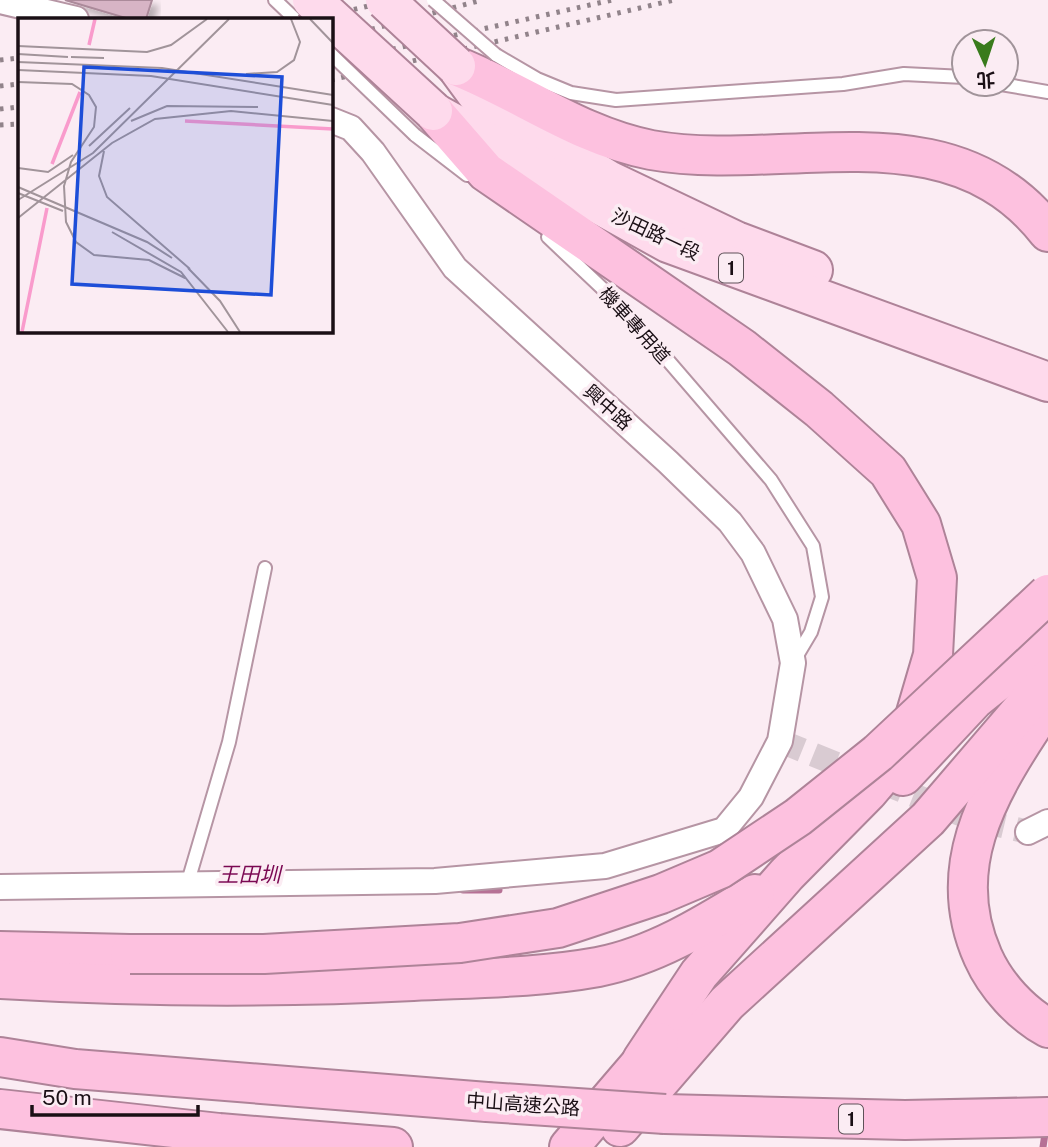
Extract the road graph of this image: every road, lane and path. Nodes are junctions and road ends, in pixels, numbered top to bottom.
1 (275, 0) edge
2 (312, 0) edge
3 (385, 0) edge
4 (433, 0) edge
5 (11, 4) edge
6 (72, 18) edge
7 (294, 18) edge
8 (328, 18) edge
9 (332, 22) edge
10 (332, 55) edge
11 (456, 66) junction
12 (950, 77) edge
13 (1020, 87) edge
14 (1048, 92) edge
15 (332, 120) edge
16 (424, 123) junction
17 (477, 183) dead end
18 (540, 231) dead end
19 (1048, 232) edge
20 (1048, 357) edge
21 (1048, 382) edge
22 (265, 568) dead end
23 (1048, 594) edge
24 (1048, 640) edge
25 (793, 663) junction
26 (1048, 679) edge
27 (1048, 703) edge
28 (1048, 716) edge
29 (1022, 742) junction
30 (787, 874) junction
31 (187, 885) junction
32 (0, 887) edge
33 (0, 951) edge
34 (0, 979) edge
35 (1048, 1028) edge
36 (0, 1057) edge
37 (642, 1060) junction
38 (0, 1109) edge
39 (1042, 1117) edge
40 (393, 1147) edge
41 (569, 1147) edge
42 (603, 1147) edge

1 - 7 lane
2 - 8 main road, 沙田路一段 / 1, bridge
3 - 11 main road, 沙田路一段 / 1, bridge
4 - 12 lane, bridge
5 - 6 street
9 - 16 main road, 沙田路一段 / 1, bridge
10 - 16 lane, bridge
11 - 19 highway
11 - 20 main road, 沙田路一段 / 1
13 - 14 lane
15 - 25 street, 興中路
16 - 17 lane
16 - 21 main road, 沙田路一段 / 1
16 - 30 highway
18 - 25 lane, 機車專用道
22 - 31 lane
23 - 33 highway, bridge
24 - 37 highway
25 - 31 street, 興中路
26 - 42 highway
27 - 29 highway
28 - 29 highway
29 - 35 highway
30 - 34 highway
30 - 37 highway
31 - 32 street, 興中路
36 - 39 highway, 中山高速公路 / 1, bridge
37 - 41 highway
38 - 40 highway

